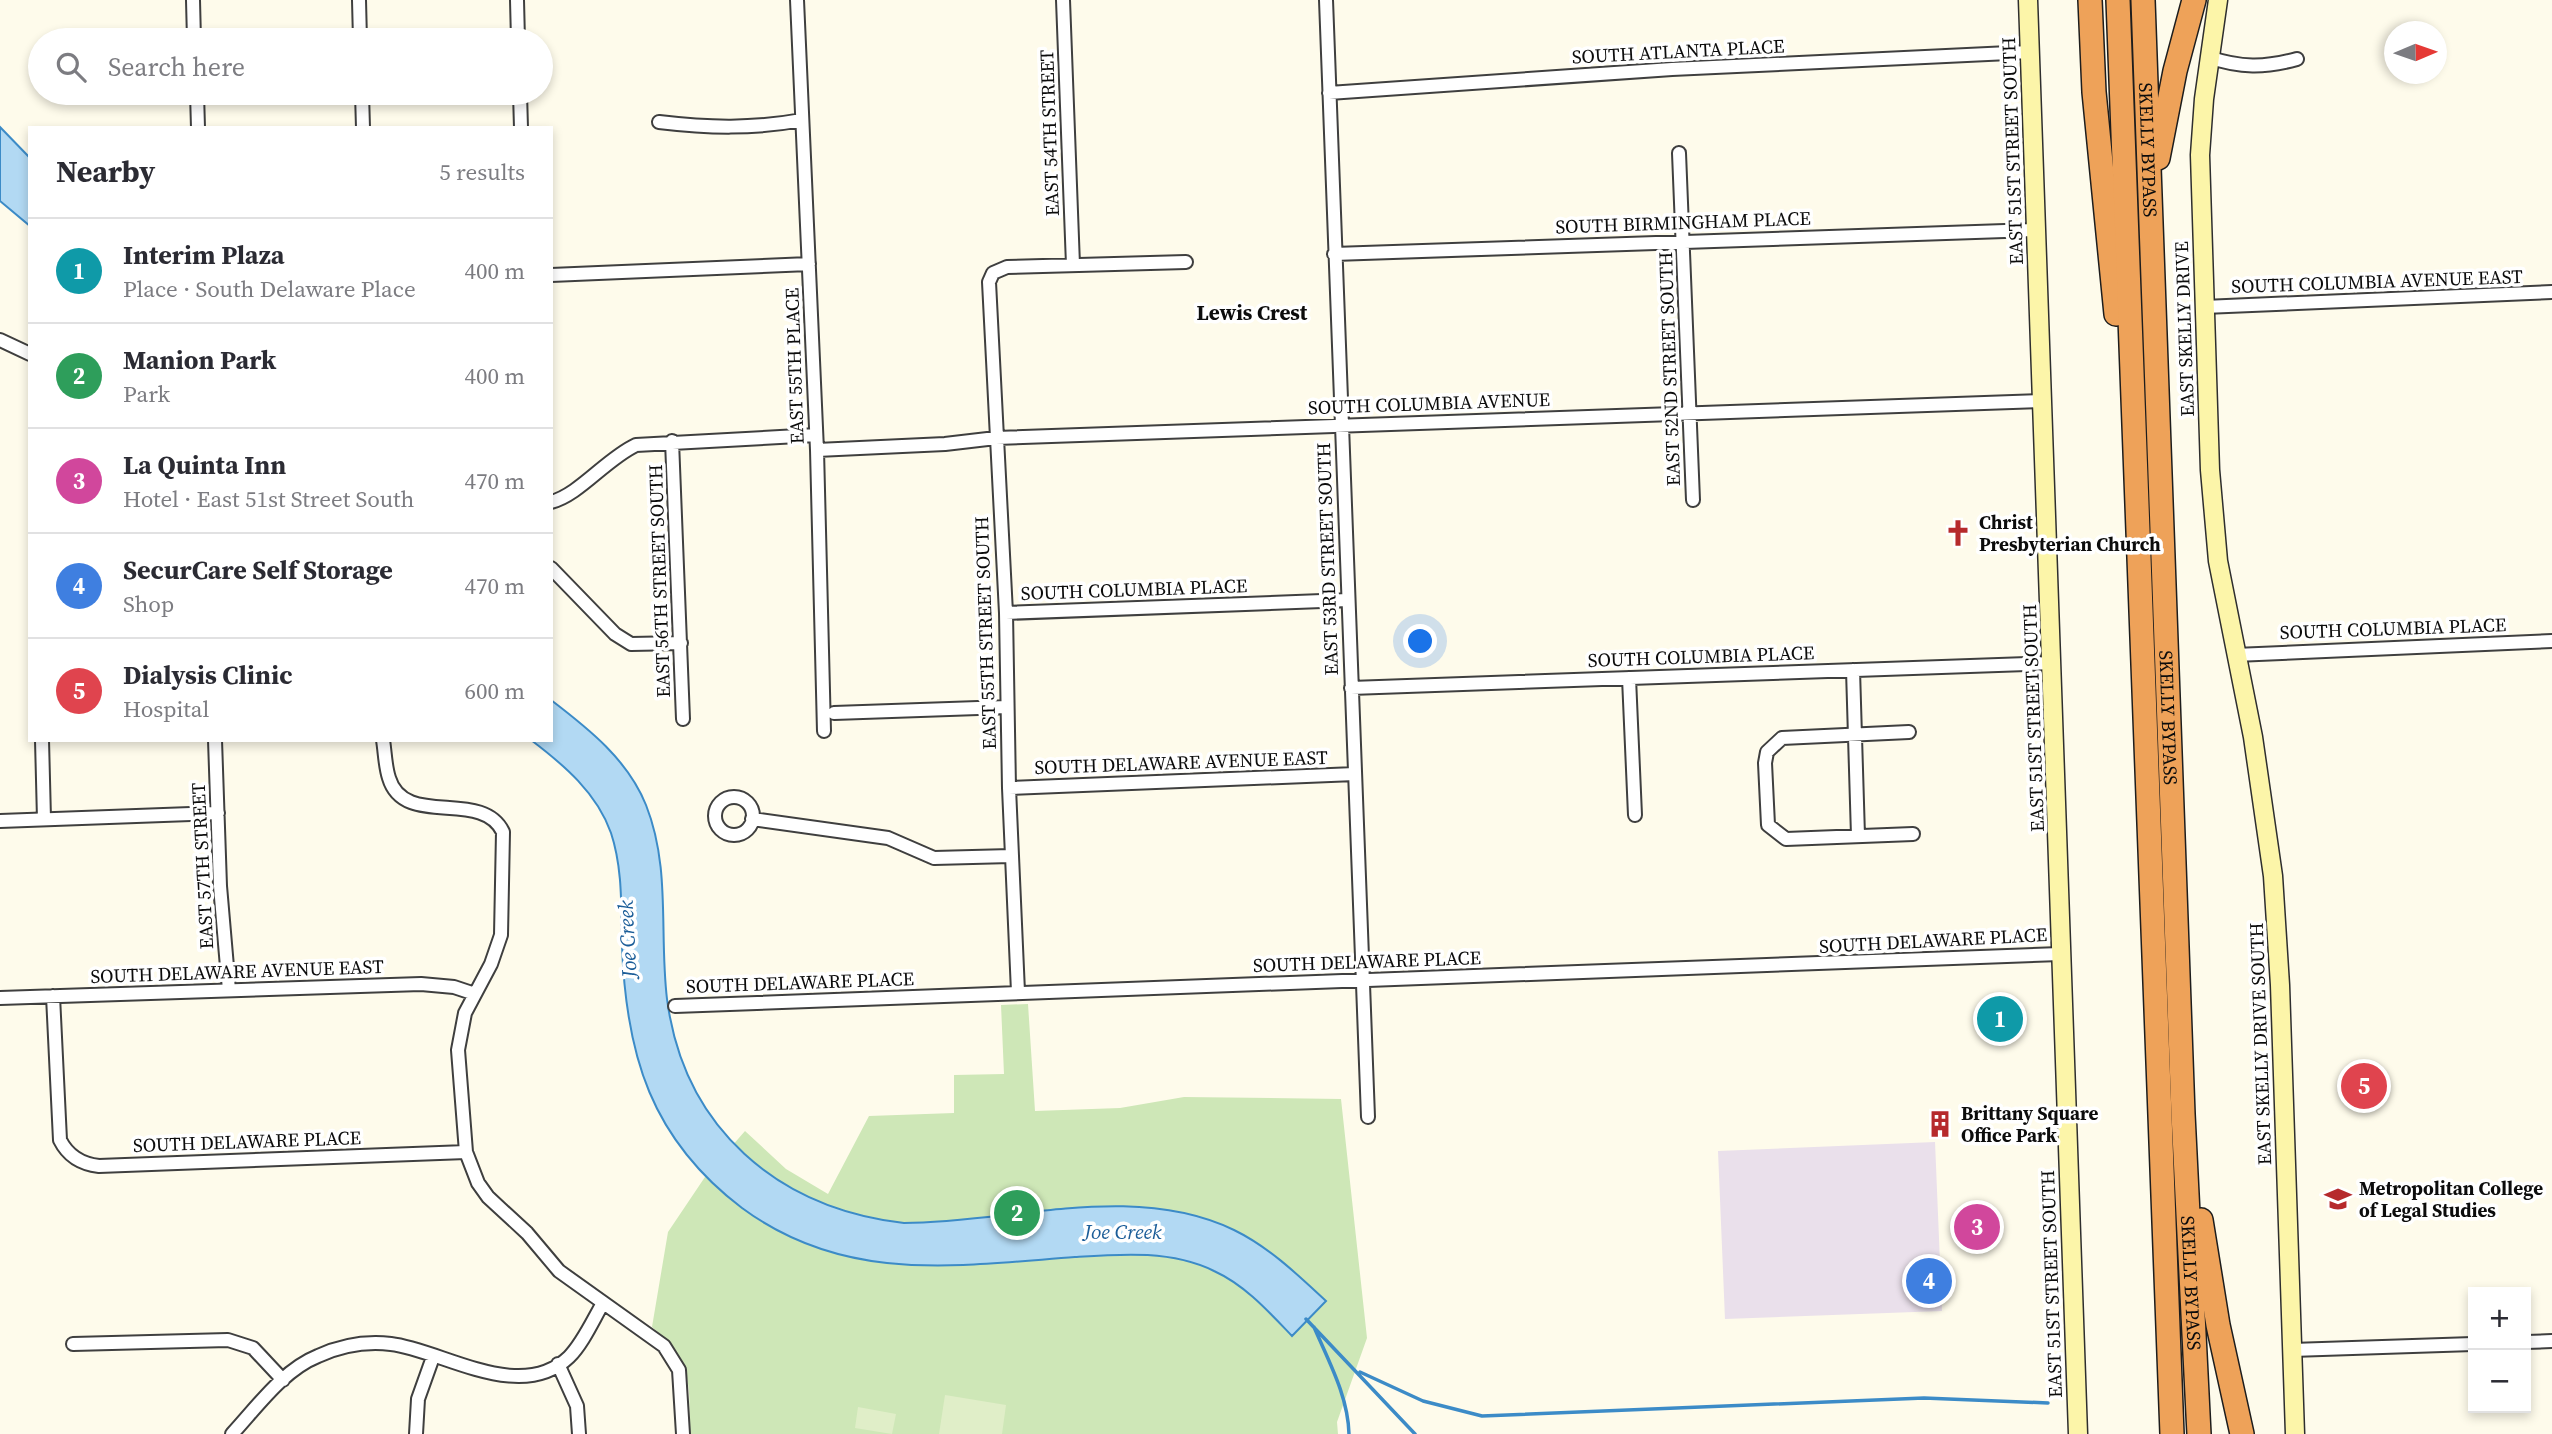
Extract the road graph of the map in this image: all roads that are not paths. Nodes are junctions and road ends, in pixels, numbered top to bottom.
1 (193, 0) edge
2 (359, 0) edge
3 (517, 0) edge
4 (797, 0) edge
5 (1063, 0) edge
6 (1326, 0) edge
7 (2028, 0) edge
8 (2090, 0) edge
9 (2118, 0) edge
10 (2143, 0) edge
11 (2193, 0) edge
12 (2218, 0) edge
13 (194, 28) edge
14 (360, 28) edge
15 (518, 28) edge
16 (2029, 52) junction
17 (2208, 57) junction
18 (2297, 59) dead end
19 (1329, 93) junction
20 (197, 105) edge
21 (362, 105) edge
22 (520, 105) edge
23 (802, 120) junction
24 (659, 122) dead end
25 (198, 126) edge
26 (363, 126) edge
27 (521, 126) edge
28 (1679, 153) dead end
29 (2150, 199) junction
30 (2034, 230) junction
31 (1683, 240) junction
32 (1334, 254) junction
33 (1186, 262) dead end
34 (808, 264) junction
35 (1073, 265) junction
36 (553, 275) edge
37 (2552, 292) edge
38 (2204, 307) junction
39 (0, 340) edge
40 (28, 353) edge
41 (2043, 401) junction
42 (1690, 412) junction
43 (1340, 426) junction
44 (816, 435) junction
45 (996, 438) junction
46 (673, 441) junction
47 (817, 450) junction
48 (1693, 500) dead end
49 (553, 501) edge
50 (2137, 530) junction
51 (553, 570) edge
52 (1348, 600) junction
53 (1006, 613) junction
54 (2552, 641) edge
55 (681, 643) junction
56 (2235, 655) junction
57 (2052, 663) junction
58 (1853, 670) junction
59 (1629, 678) junction
60 (1351, 688) junction
61 (1007, 707) junction
62 (834, 713) dead end
63 (683, 719) dead end
64 (824, 731) dead end
65 (1909, 732) dead end
66 (1855, 735) junction
67 (42, 742) edge
68 (215, 742) edge
69 (383, 742) edge
70 (1355, 774) junction
71 (1009, 788) junction
72 (218, 813) junction
73 (1635, 815) dead end
74 (752, 819) dead end
75 (44, 820) junction
76 (0, 821) edge
77 (1913, 834) dead end
78 (1858, 836) junction
79 (1011, 856) junction
80 (2060, 954) junction
81 (1362, 981) junction
82 (229, 990) junction
83 (1018, 992) junction
84 (475, 993) junction
85 (53, 996) junction
86 (0, 998) edge
87 (675, 1006) dead end
88 (2183, 1114) junction
89 (1368, 1117) dead end
90 (466, 1152) junction
91 (603, 1303) junction
92 (2552, 1341) edge
93 (2531, 1342) edge
94 (72, 1344) dead end
95 (2468, 1344) edge
96 (2292, 1350) junction
97 (433, 1357) junction
98 (558, 1364) junction
99 (283, 1380) junction
100 (232, 1434) edge
101 (416, 1434) edge
102 (579, 1434) edge
103 (683, 1434) edge
104 (2078, 1434) edge
105 (2172, 1434) edge
106 (2199, 1434) edge
107 (2242, 1434) edge
108 (2295, 1434) edge

1 - 13 street
2 - 14 street
3 - 15 street
4 - 23 street, EAST 55TH PLACE
5 - 35 street, EAST 54TH STREET
6 - 19 street, EAST 53RD STREET SOUTH
7 - 16 main road, EAST 51ST STREET SOUTH
8 - 50 highway
9 - 50 highway, SKELLY BYPASS
10 - 29 highway, SKELLY BYPASS
11 - 29 highway
12 - 17 main road, EAST SKELLY DRIVE
16 - 19 street, SOUTH ATLANTA PLACE
16 - 30 main road, EAST 51ST STREET SOUTH
17 - 18 street
17 - 38 main road, EAST SKELLY DRIVE
19 - 32 street, EAST 53RD STREET SOUTH
20 - 25 street
21 - 26 street
22 - 27 street
23 - 24 street
23 - 34 street, EAST 55TH PLACE
28 - 31 street, EAST 52ND STREET SOUTH
29 - 88 highway, SKELLY BYPASS
30 - 31 street, SOUTH BIRMINGHAM PLACE
30 - 41 main road, EAST 51ST STREET SOUTH
31 - 32 street, SOUTH BIRMINGHAM PLACE
31 - 42 street, EAST 52ND STREET SOUTH
32 - 43 street, EAST 53RD STREET SOUTH
33 - 35 street
34 - 36 street
34 - 44 street, EAST 55TH PLACE
35 - 45 street, EAST 55TH STREET SOUTH
37 - 38 street, SOUTH COLUMBIA AVENUE EAST
38 - 56 main road, EAST SKELLY DRIVE
39 - 40 street
41 - 42 street, SOUTH COLUMBIA AVENUE
41 - 57 main road, EAST 51ST STREET SOUTH
42 - 43 street, SOUTH COLUMBIA AVENUE
42 - 48 street, EAST 52ND STREET SOUTH
43 - 45 street, SOUTH COLUMBIA AVENUE
43 - 52 street, EAST 53RD STREET SOUTH
44 - 46 street
44 - 47 street, EAST 55TH PLACE
45 - 47 street, SOUTH COLUMBIA AVENUE
45 - 53 street, EAST 55TH STREET SOUTH
46 - 49 street
46 - 55 street, EAST 56TH STREET SOUTH
47 - 64 street, EAST 55TH PLACE
50 - 105 highway, SKELLY BYPASS
51 - 55 street
52 - 53 street, SOUTH COLUMBIA PLACE
52 - 60 street, EAST 53RD STREET SOUTH
53 - 61 street, EAST 55TH STREET SOUTH
54 - 56 street, SOUTH COLUMBIA PLACE
55 - 63 street, EAST 56TH STREET SOUTH
56 - 96 main road, EAST SKELLY DRIVE SOUTH
57 - 58 street, SOUTH COLUMBIA PLACE
57 - 80 main road, EAST 51ST STREET SOUTH
58 - 59 street, SOUTH COLUMBIA PLACE
58 - 66 street
59 - 60 street, SOUTH COLUMBIA PLACE
59 - 73 street
60 - 70 street, EAST 53RD STREET SOUTH
61 - 62 street
61 - 71 street, EAST 55TH STREET SOUTH
65 - 66 street
66 - 78 street
66 - 78 street
67 - 75 street
68 - 72 street, EAST 57TH STREET
69 - 84 street
70 - 71 street, SOUTH DELAWARE AVENUE EAST
70 - 81 street, EAST 53RD STREET SOUTH
71 - 79 street, EAST 55TH STREET SOUTH
72 - 75 street
72 - 82 street, EAST 57TH STREET
74 - 79 street
75 - 76 street
77 - 78 street
79 - 83 street, EAST 55TH STREET SOUTH
80 - 81 street, SOUTH DELAWARE PLACE
80 - 104 main road, EAST 51ST STREET SOUTH
81 - 83 street, SOUTH DELAWARE PLACE
81 - 89 street, EAST 53RD STREET SOUTH
82 - 84 street, SOUTH DELAWARE AVENUE EAST
82 - 85 street, SOUTH DELAWARE AVENUE EAST
83 - 87 street, SOUTH DELAWARE PLACE
84 - 90 street
85 - 86 street, SOUTH DELAWARE AVENUE EAST
85 - 90 street, SOUTH DELAWARE PLACE
88 - 106 highway, SKELLY BYPASS
88 - 107 highway
90 - 91 street
91 - 98 street
91 - 103 street
92 - 93 street
94 - 99 street
95 - 96 street
96 - 108 main road, EAST SKELLY DRIVE SOUTH
97 - 98 street
97 - 99 street
97 - 101 street
98 - 102 street
99 - 100 street

